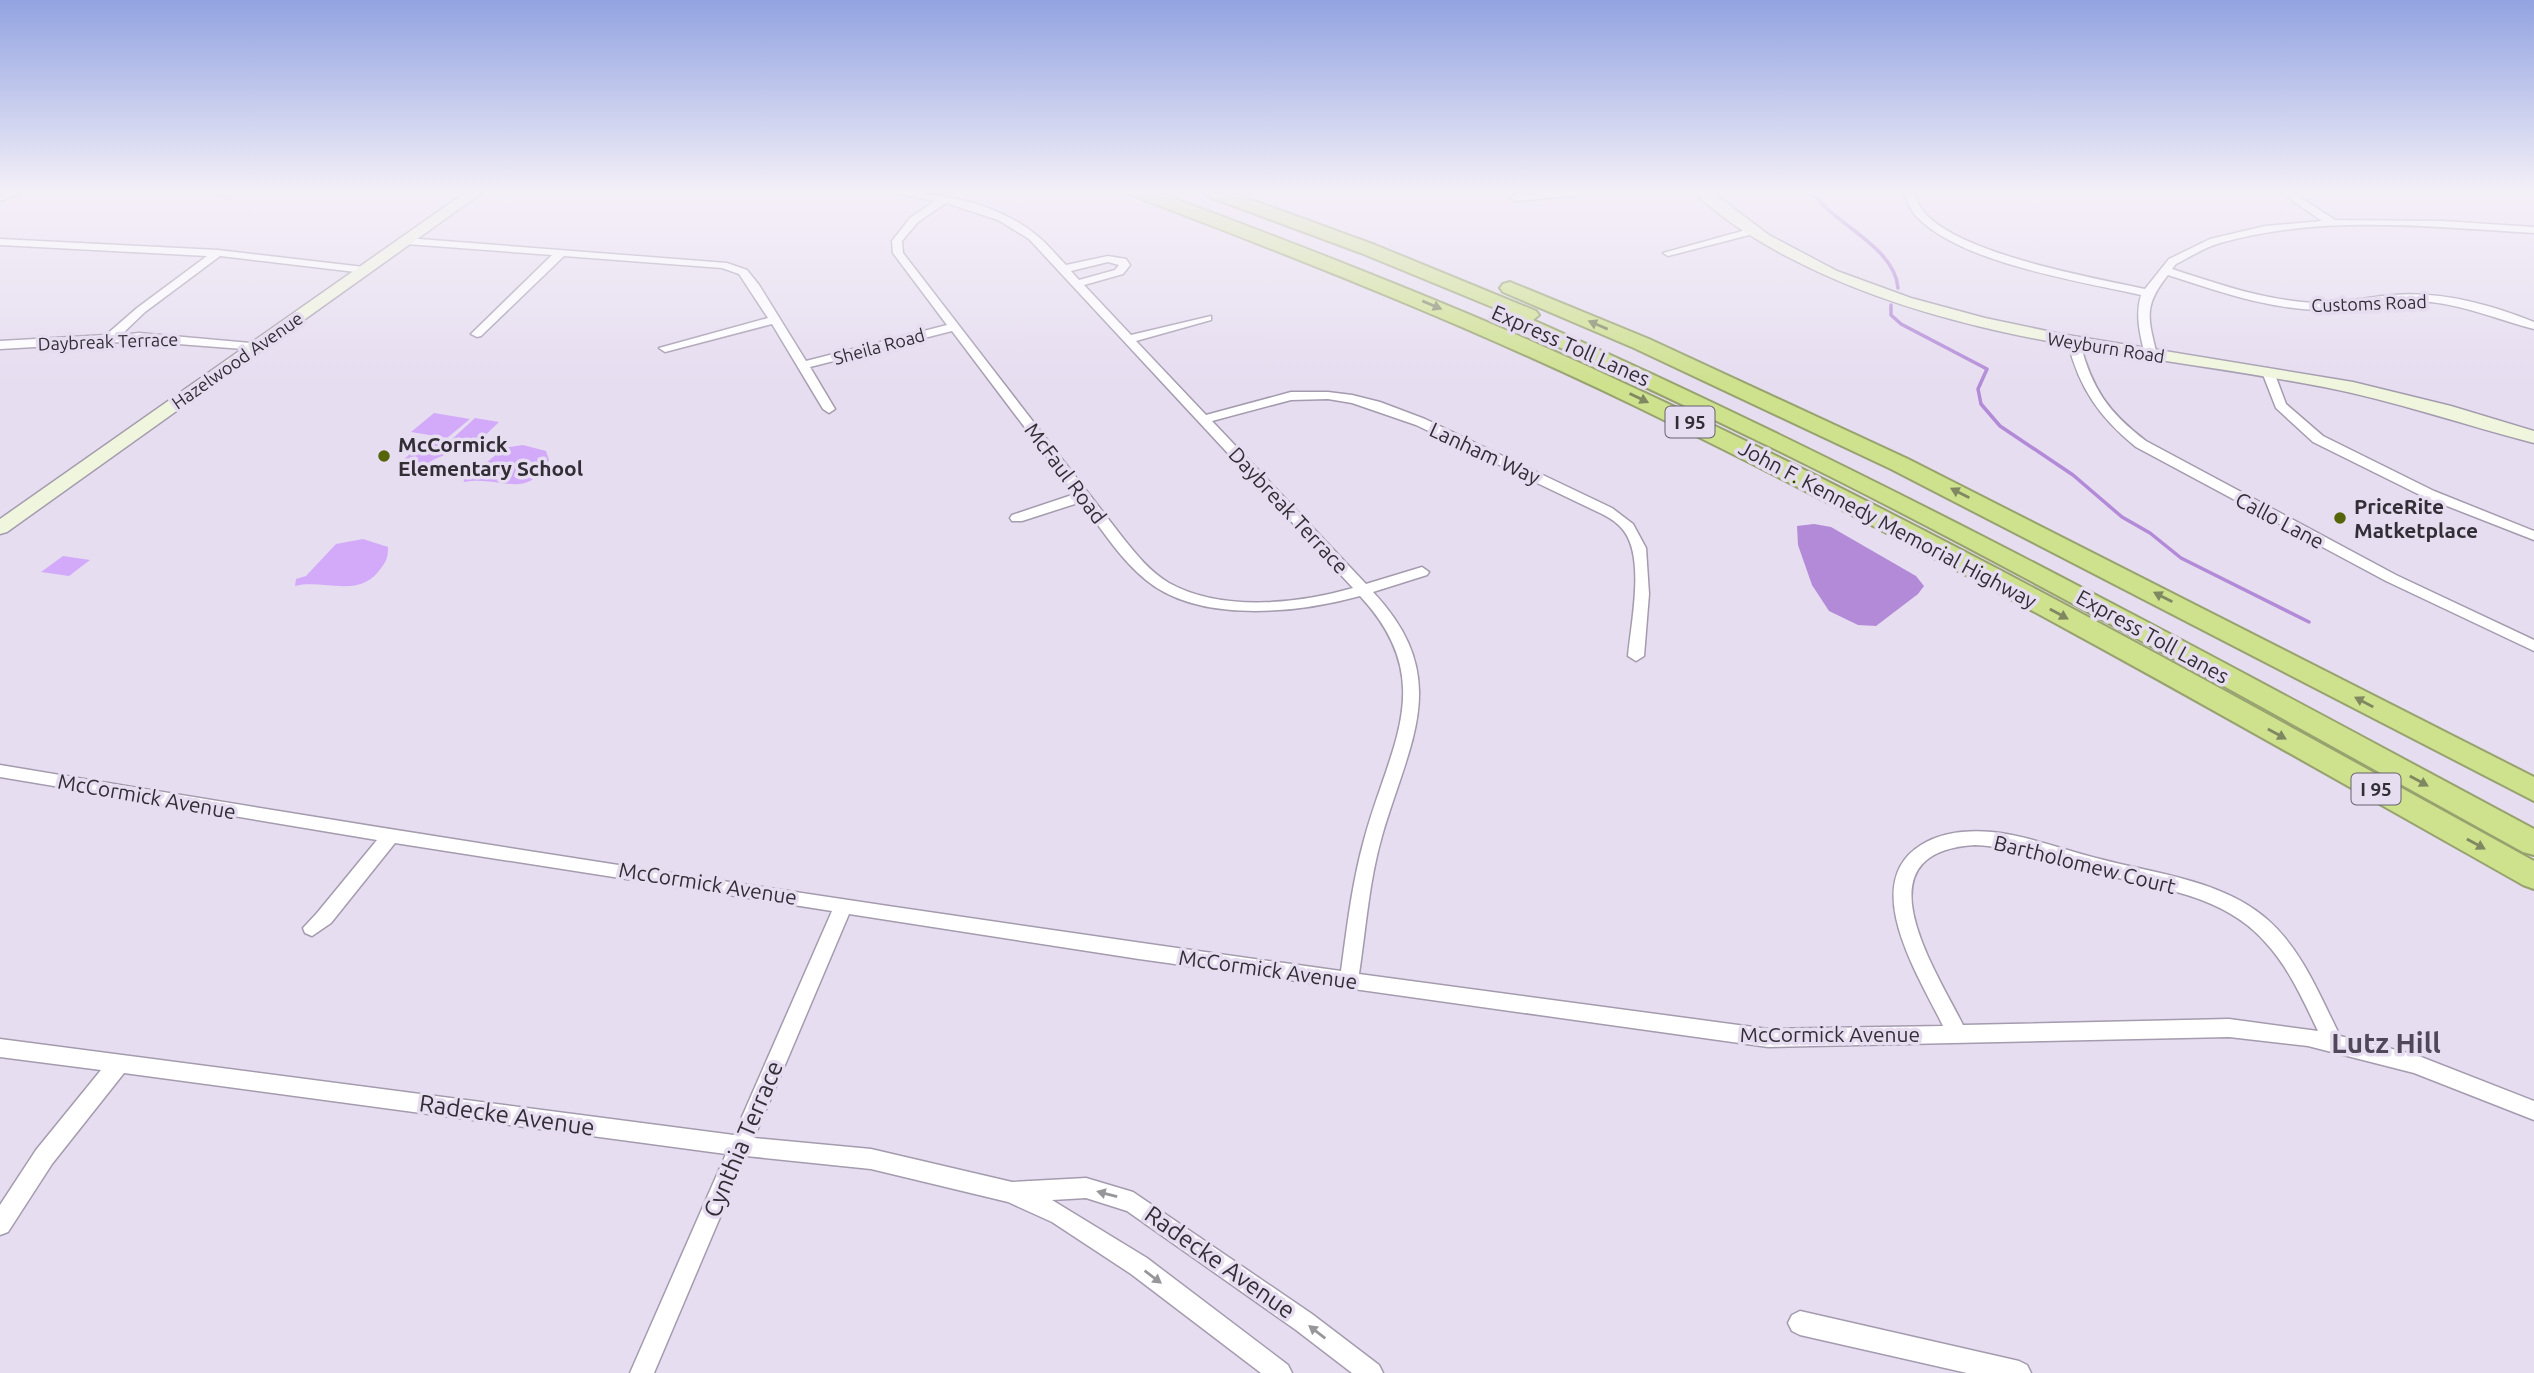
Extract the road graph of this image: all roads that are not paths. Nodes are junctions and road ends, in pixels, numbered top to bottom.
1 (214, 256) edge
2 (244, 256) edge
3 (384, 256) edge
4 (558, 256) edge
5 (594, 256) edge
6 (900, 256) edge
7 (1052, 256) edge
8 (1308, 256) edge
9 (1360, 256) edge
10 (1385, 256) edge
11 (1432, 256) edge
12 (1800, 256) edge
13 (1999, 256) edge
14 (2185, 256) edge
15 (1064, 269) junction
16 (364, 270) junction
17 (2164, 270) junction
18 (1077, 284) junction
19 (2147, 293) junction
20 (1207, 318) dead end
21 (774, 320) junction
22 (2534, 326) edge
23 (954, 327) junction
24 (477, 334) dead end
25 (110, 338) junction
26 (1129, 339) junction
27 (2074, 343) junction
28 (0, 345) edge
29 (257, 346) junction
30 (665, 348) dead end
31 (2151, 355) junction
32 (805, 365) junction
33 (2268, 372) junction
34 (829, 409) dead end
35 (1206, 419) junction
36 (2534, 437) edge
37 (1084, 496) junction
38 (1017, 517) dead end
39 (0, 528) edge
40 (2534, 536) edge
41 (1422, 572) dead end
42 (1362, 589) junction
43 (2534, 646) edge
44 (1636, 656) dead end
45 (0, 771) edge
46 (2534, 790) edge
47 (2534, 822) edge
48 (392, 835) junction
49 (2534, 843) edge
50 (2534, 876) edge
51 (844, 905) junction
52 (312, 928) dead end
53 (1349, 980) junction
54 (1957, 1033) junction
55 (2333, 1042) junction
56 (0, 1048) edge
57 (119, 1064) junction
58 (2534, 1111) edge
59 (740, 1146) junction
60 (1011, 1192) junction
61 (0, 1224) edge
62 (1800, 1323) dead end
63 (642, 1373) edge
64 (1280, 1373) edge
65 (1371, 1373) edge
66 (2019, 1373) edge

1 - 25 street
2 - 16 street
3 - 16 street, Hazelwood Avenue
4 - 24 street
5 - 21 street
6 - 23 street, McFaul Road
7 - 15 street, Daybreak Terrace
8 -> 50 highway, John F. Kennedy Memorial Highway / I 95
9 -> 49 highway, Express Toll Lanes
10 - 47 highway, Express Toll Lanes
46 -> 11 highway, I 95
12 - 27 street, Weyburn Road
13 - 19 street
14 - 17 street
15 - 18 street, Daybreak Terrace
15 - 18 street
16 - 29 street, Hazelwood Avenue
17 - 19 street
17 - 22 street, Customs Road
18 - 26 street, Daybreak Terrace
19 - 31 street
20 - 26 street
21 - 30 street
21 - 32 street
23 - 32 street, Sheila Road
23 - 37 street, McFaul Road
25 - 28 street, Daybreak Terrace
25 - 29 street, Daybreak Terrace
26 - 35 street, Daybreak Terrace
27 - 31 street, Weyburn Road
27 - 43 street, Callo Lane
29 - 39 street, Hazelwood Avenue
31 - 33 street, Weyburn Road
32 - 34 street
33 - 36 street, Weyburn Road
33 - 40 street
35 - 42 street, Daybreak Terrace
35 - 44 street, Lanham Way
37 - 38 street
37 - 42 street, McFaul Road
41 - 42 street, McFaul Road
42 - 53 street, Daybreak Terrace
45 - 48 street, McCormick Avenue
48 - 51 street, McCormick Avenue
48 - 52 street
51 - 53 street, McCormick Avenue
51 - 59 street, Cynthia Terrace
53 - 54 street, McCormick Avenue
54 - 55 street, McCormick Avenue
54 - 55 street, Bartholomew Court
55 - 58 street, McCormick Avenue
56 - 57 street, Radecke Avenue
57 - 59 street, Radecke Avenue
57 - 61 street
59 - 60 street, Radecke Avenue
59 - 63 street, Cynthia Terrace
60 -> 64 street, Radecke Avenue
65 -> 60 street, Radecke Avenue
62 - 66 street

